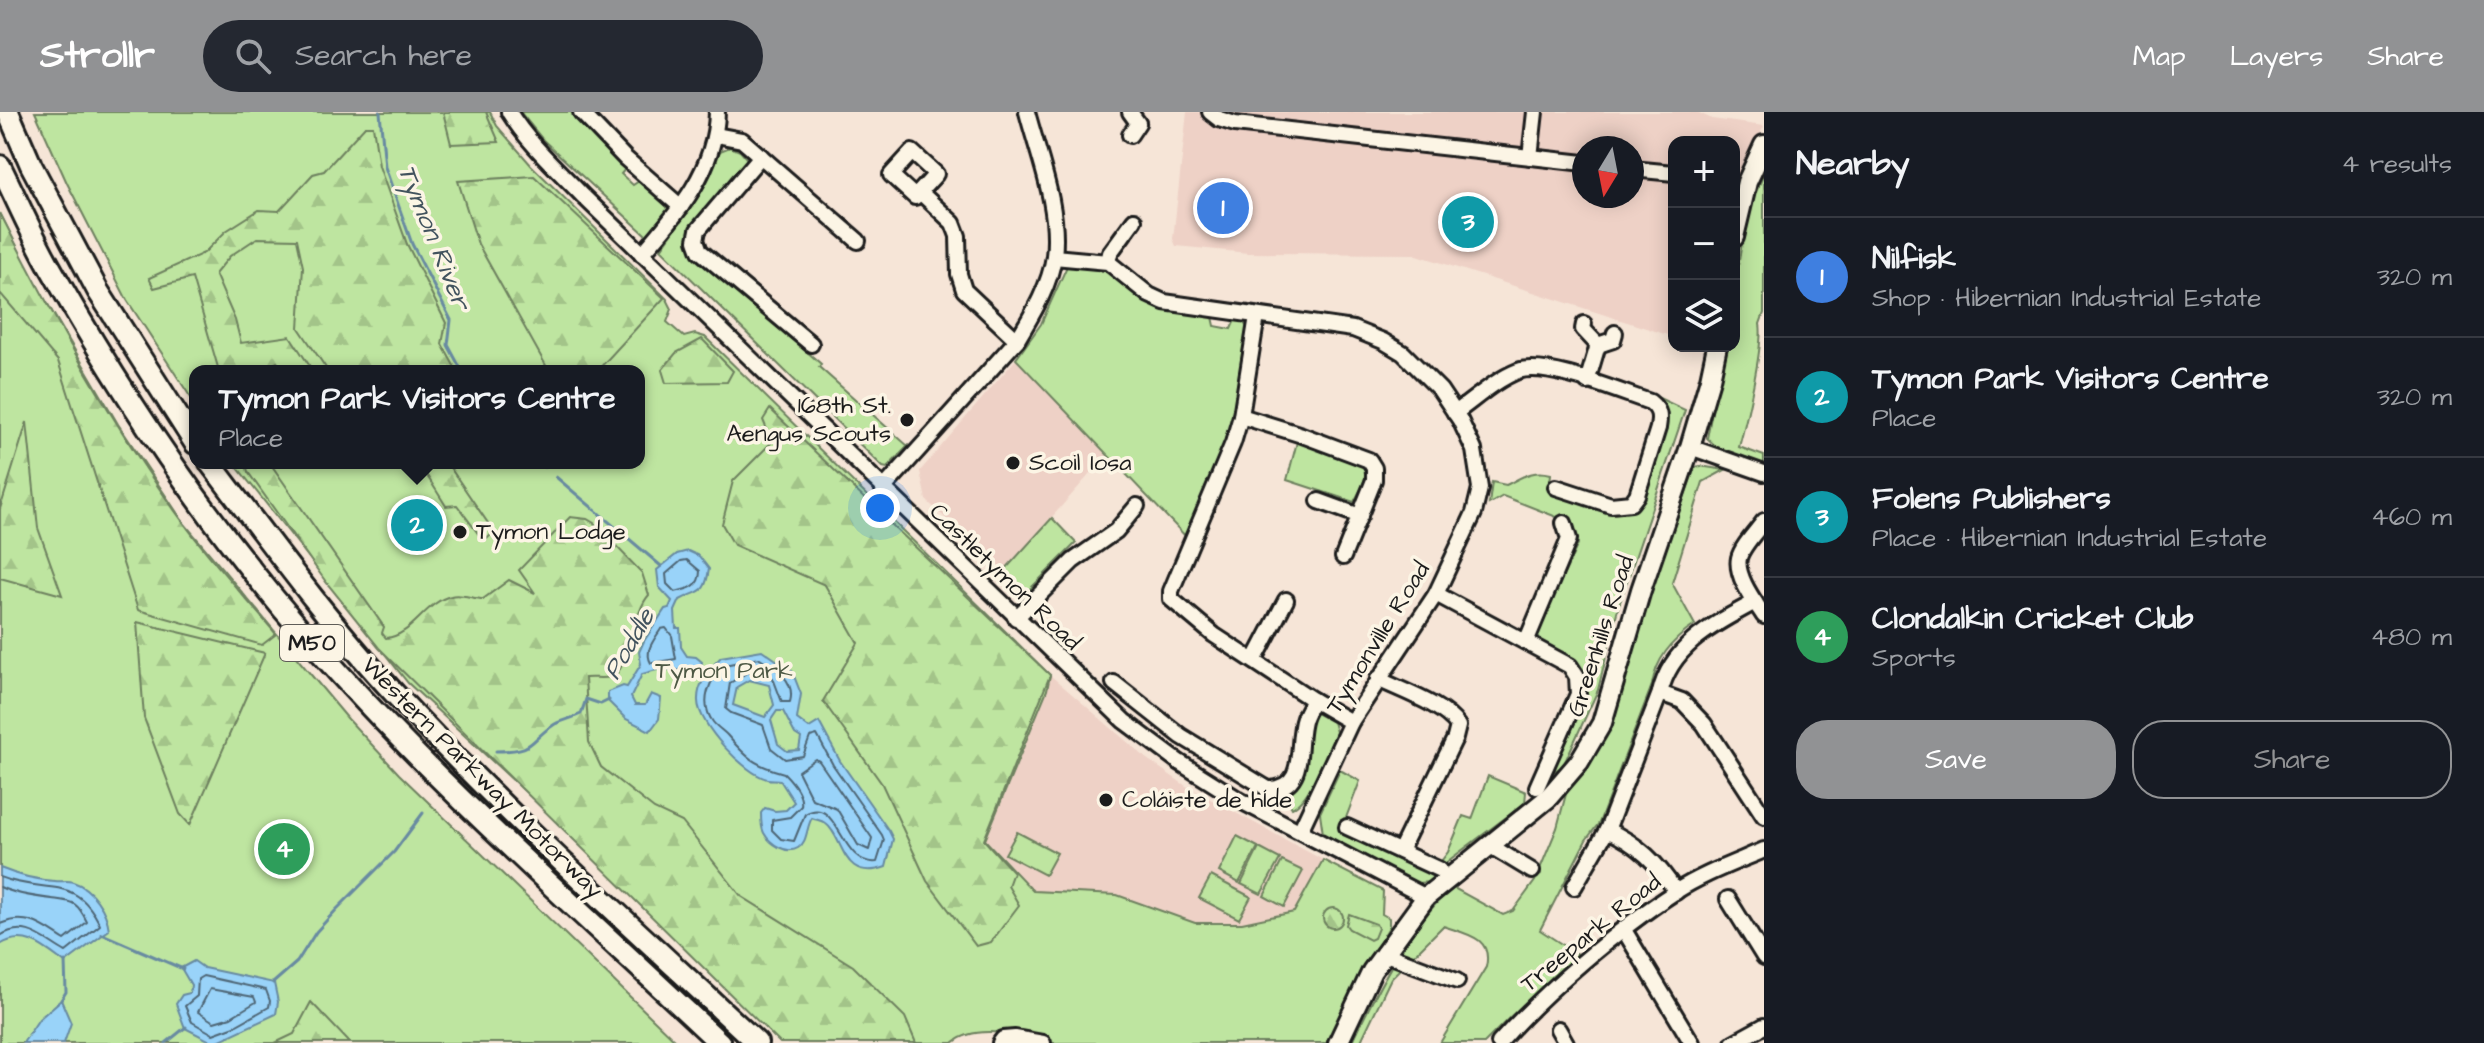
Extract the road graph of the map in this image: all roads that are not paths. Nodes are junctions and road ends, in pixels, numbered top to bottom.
1 (8, 112) edge
2 (509, 112) edge
3 (581, 112) edge
4 (717, 112) edge
5 (1027, 112) edge
6 (1130, 112) edge
7 (1210, 112) edge
8 (1535, 112) edge
9 (716, 135) junction
10 (1130, 135) dead end
11 (1764, 145) edge
12 (761, 156) junction
13 (1530, 157) junction
14 (1572, 162) edge
15 (0, 166) edge
16 (1644, 170) edge
17 (1668, 172) edge
18 (1740, 181) edge
19 (920, 192) dead end
20 (681, 207) junction
21 (1134, 220) dead end
22 (858, 241) dead end
23 (642, 254) junction
24 (1054, 257) junction
25 (1108, 262) junction
26 (1257, 316) junction
27 (1584, 324) dead end
28 (1615, 333) dead end
29 (1017, 340) junction
30 (811, 344) dead end
31 (1598, 345) junction
32 (1716, 352) edge
33 (1587, 382) junction
34 (1455, 413) junction
35 (1241, 416) junction
36 (189, 434) edge
37 (1690, 447) junction
38 (215, 469) edge
39 (1764, 473) edge
40 (1556, 487) dead end
41 (883, 489) junction
42 (1319, 501) dead end
43 (1137, 506) dead end
44 (1360, 516) junction
45 (1764, 521) edge
46 (1564, 523) dead end
47 (1343, 557) dead end
48 (1436, 594) junction
49 (1286, 600) dead end
50 (1755, 602) junction
51 (1764, 616) edge
52 (1016, 618) junction
53 (1526, 642) junction
54 (1254, 661) junction
55 (1378, 679) junction
56 (1114, 683) dead end
57 (1660, 693) junction
58 (1313, 700) junction
59 (1351, 722) junction
60 (1537, 787) dead end
61 (1764, 816) edge
62 (1347, 827) dead end
63 (1607, 830) junction
64 (1300, 831) junction
65 (1489, 845) junction
66 (1764, 850) edge
67 (1400, 851) junction
68 (1440, 870) dead end
69 (1532, 871) dead end
70 (1574, 887) dead end
71 (1676, 892) junction
72 (1426, 897) junction
73 (1728, 899) dead end
74 (1624, 930) junction
75 (1383, 953) junction
76 (1764, 957) edge
77 (1457, 981) dead end
78 (1764, 1026) edge
79 (1558, 1029) dead end
80 (720, 1043) edge
81 (757, 1043) edge
82 (1000, 1043) edge
83 (1043, 1043) edge
84 (1338, 1043) edge
85 (1499, 1043) edge
86 (1566, 1043) edge
87 (1692, 1043) edge
88 (1733, 1043) edge

1 - 36 highway
2 - 23 street, Castletymon Road
3 - 20 street
4 - 9 street
5 - 24 street
6 - 10 street
7 - 13 street
8 - 13 street
9 - 12 street
9 - 20 street
11 - 18 main road
12 - 22 street
12 - 30 street
13 - 14 street
15 - 80 highway, Western Parkway Motorway / M50
16 - 17 street
19 - 29 street
20 - 23 street
21 - 25 street
23 - 41 street, Castletymon Road
24 - 25 street
24 - 29 street
25 - 26 street, Tymonville Road
26 - 34 street, Tymonville Road
26 - 35 street
27 - 31 street
28 - 31 street
29 - 41 street
31 - 33 street
32 - 37 main road, Greenhills Road
33 - 34 street
33 - 40 street
34 - 48 street, Tymonville Road
35 - 44 street
35 - 54 street
37 - 39 street
37 - 65 main road, Greenhills Road
38 - 81 highway, Western Parkway Motorway / M50
41 - 52 street, Castletymon Road
42 - 44 street
43 - 52 street
44 - 47 street
45 - 50 street
46 - 53 street
48 - 53 street
48 - 55 street, Tymonville Road
49 - 54 street
50 - 51 street
50 - 57 street
52 - 64 street, Castletymon Road
53 - 60 street
54 - 58 street
55 - 59 street, Tymonville Road
55 - 67 street
56 - 58 street
57 - 61 street
57 - 63 street
58 - 59 street
59 - 64 street, Tymonville Road
62 - 67 street
63 - 70 street
63 - 71 street
64 - 72 street, Castletymon Road
65 - 69 street
65 - 72 main road, Greenhills Road
66 - 71 street, Treepark Road
67 - 68 street
71 - 74 street, Treepark Road
72 - 75 main road, Greenhills Road
73 - 76 street
74 - 85 street, Treepark Road
74 - 87 street
75 - 77 street
75 - 84 main road, Greenhills Road
78 - 88 street
79 - 86 street
82 - 83 street

